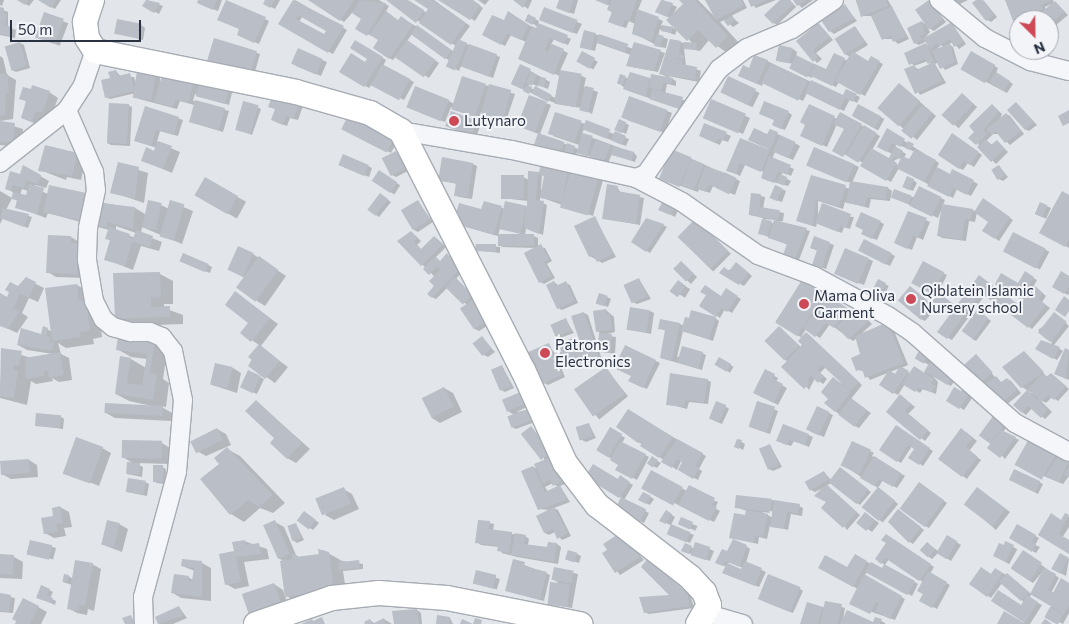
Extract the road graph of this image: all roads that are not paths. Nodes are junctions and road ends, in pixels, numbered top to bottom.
1 (92, 0) edge
2 (834, 0) edge
3 (939, 0) edge
4 (95, 51) junction
5 (1069, 71) edge
6 (67, 110) junction
7 (402, 131) junction
8 (0, 163) edge
9 (636, 178) junction
10 (1069, 452) edge
11 (712, 618) edge
12 (144, 624) edge
13 (256, 624) edge
14 (580, 624) edge
15 (744, 624) edge

1 - 4 main road
2 - 9 street
3 - 5 street
4 - 6 street
4 - 7 main road
6 - 8 street
6 - 12 street
7 - 9 street
7 - 11 main road
9 - 10 street
11 - 15 street
13 - 14 main road

